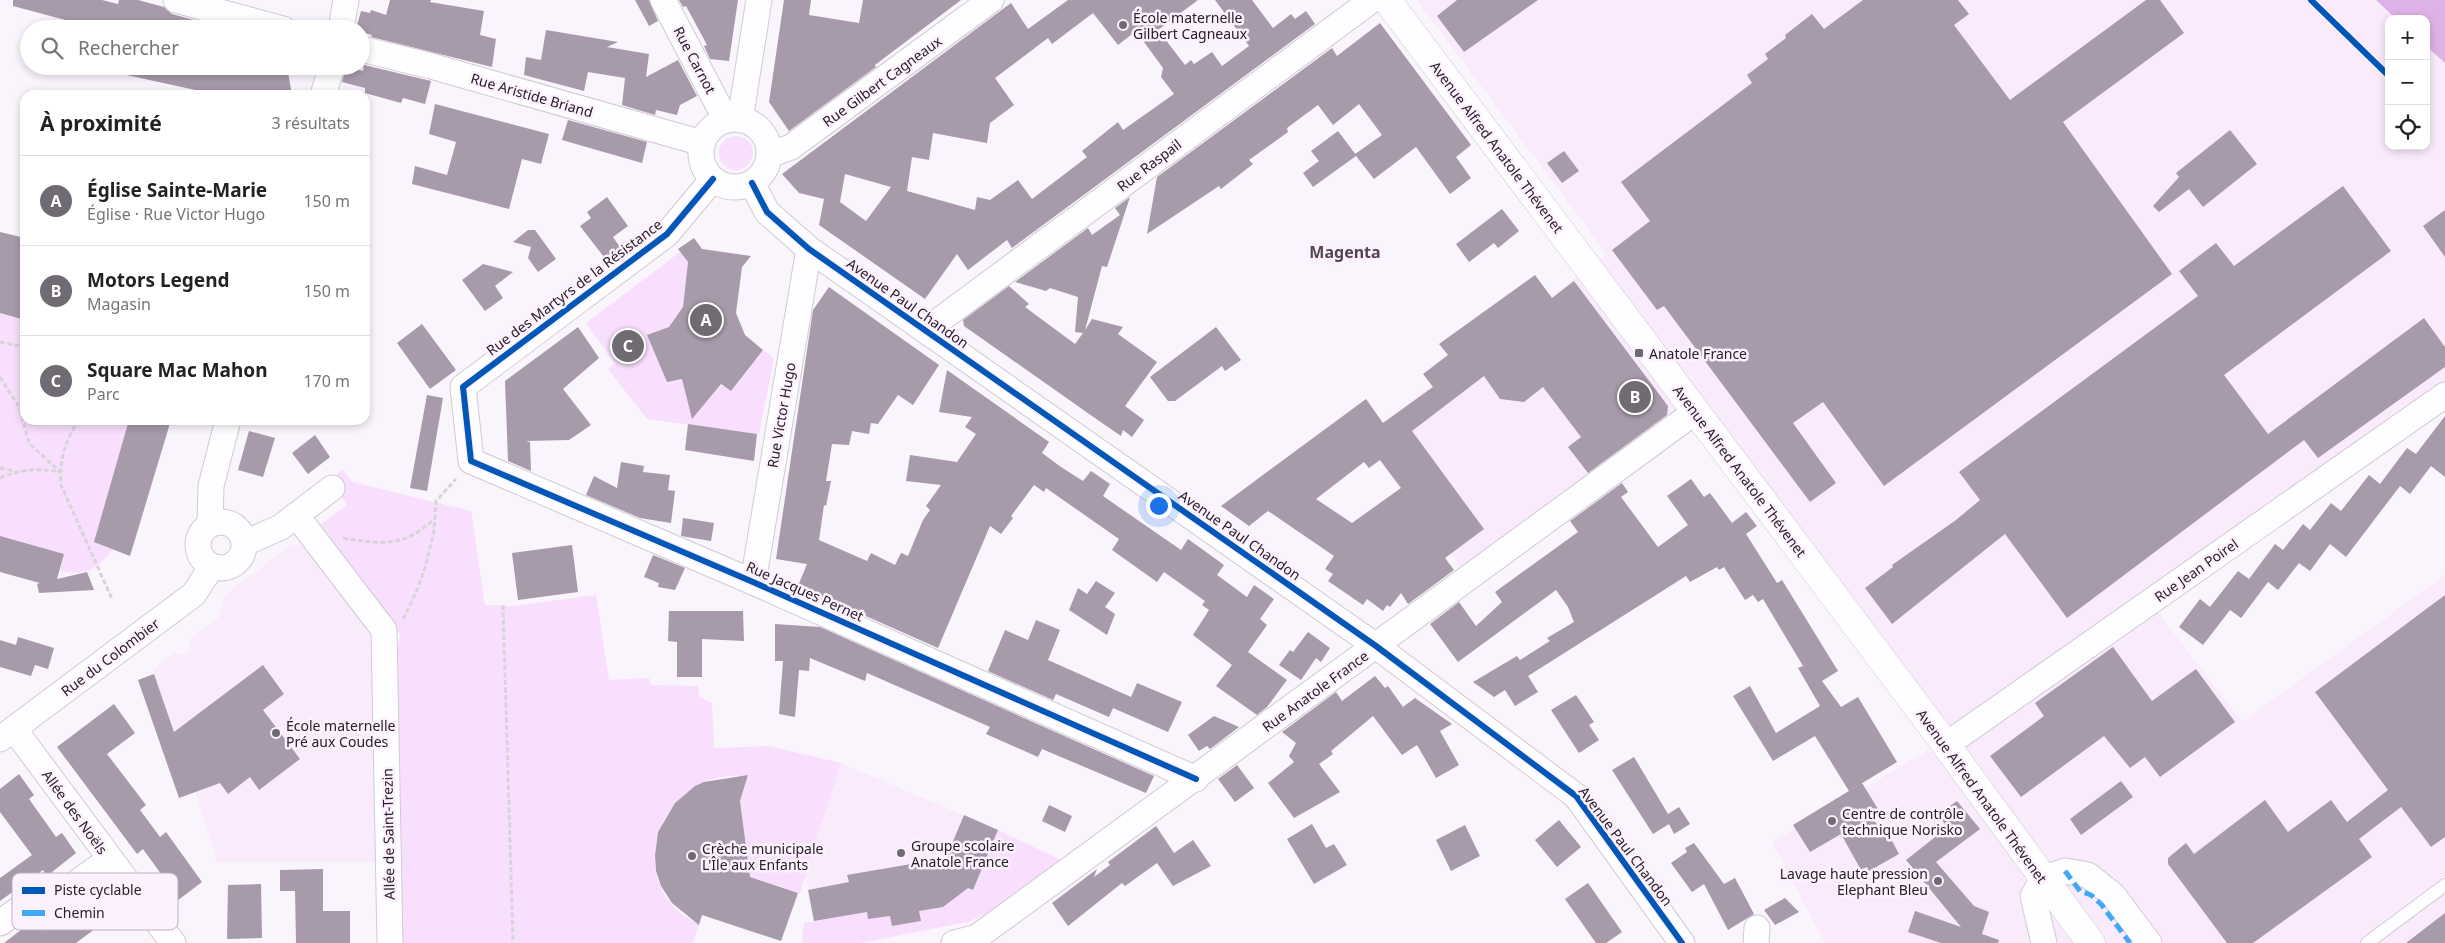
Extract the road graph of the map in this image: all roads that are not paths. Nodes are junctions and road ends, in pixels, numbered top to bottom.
1 (176, 0) edge
2 (346, 0) edge
3 (663, 0) edge
4 (759, 0) edge
5 (991, 0) edge
6 (1372, 0) edge
7 (1387, 0) edge
8 (250, 20) edge
9 (343, 20) edge
10 (370, 51) edge
11 (330, 75) edge
12 (325, 90) edge
13 (733, 120) junction
14 (702, 144) junction
15 (769, 155) junction
16 (713, 179) junction
17 (752, 182) junction
18 (809, 248) junction
19 (929, 333) junction
20 (2445, 395) edge
21 (1695, 412) junction
22 (227, 425) edge
23 (471, 461) joint
24 (332, 488) dead end
25 (296, 515) junction
26 (210, 524) junction
27 (245, 543) junction
28 (212, 566) junction
29 (753, 582) junction
30 (1376, 646) junction
31 (7, 734) edge
32 (1946, 745) junction
33 (1196, 779) junction
34 (110, 859) junction
35 (90, 873) edge
36 (120, 873) edge
37 (2043, 879) junction
38 (2445, 886) edge
39 (12, 914) edge
40 (0, 923) edge
41 (163, 930) edge
42 (966, 940) edge
43 (173, 943) edge
44 (390, 943) edge
45 (1682, 943) edge
46 (2044, 943) edge
47 (2091, 943) edge
48 (2149, 943) edge
49 (2368, 943) edge

1 - 8 street
2 - 9 street
3 - 13 street, Rue Carnot
4 - 13 street
5 - 15 street, Rue Gilbert Cagneaux
6 - 19 street, Rue Raspail
7 - 21 main road, Avenue Alfred Anatole Thévenet
10 - 14 street, Rue Aristide Briand
11 - 12 street
13 - 14 street
13 - 15 street
14 - 16 street
15 - 17 street
16 - 17 street
16 - 23 street, Rue des Martyrs de la Résistance
17 - 18 street, Avenue Paul Chandon
18 - 19 street, Avenue Paul Chandon
18 - 29 street, Rue Victor Hugo
19 - 30 street, Avenue Paul Chandon
20 - 32 street, Rue Jean Poirel
21 - 30 street, Rue Anatole France
21 - 32 main road, Avenue Alfred Anatole Thévenet
22 - 26 street
23 - 29 street, Rue Jacques Pernet
24 - 25 street
25 - 27 street
25 - 44 street, Allée de Saint-Trezin
26 - 27 street
26 - 28 street
27 - 28 street
28 - 31 street, Rue du Colombier
29 - 33 street, Rue Jacques Pernet
30 - 33 street, Rue Anatole France
30 - 45 street, Avenue Paul Chandon
31 - 34 street, Allée des Noëls
32 - 37 main road, Avenue Alfred Anatole Thévenet
33 - 42 street, Rue Anatole France
34 - 35 street
34 - 36 street, Allée des Noëls
37 - 46 street
37 - 47 main road, Avenue Alfred Anatole Thévenet
37 - 48 street
38 - 49 lane
39 - 40 street
41 - 43 street, Allée des Noëls

